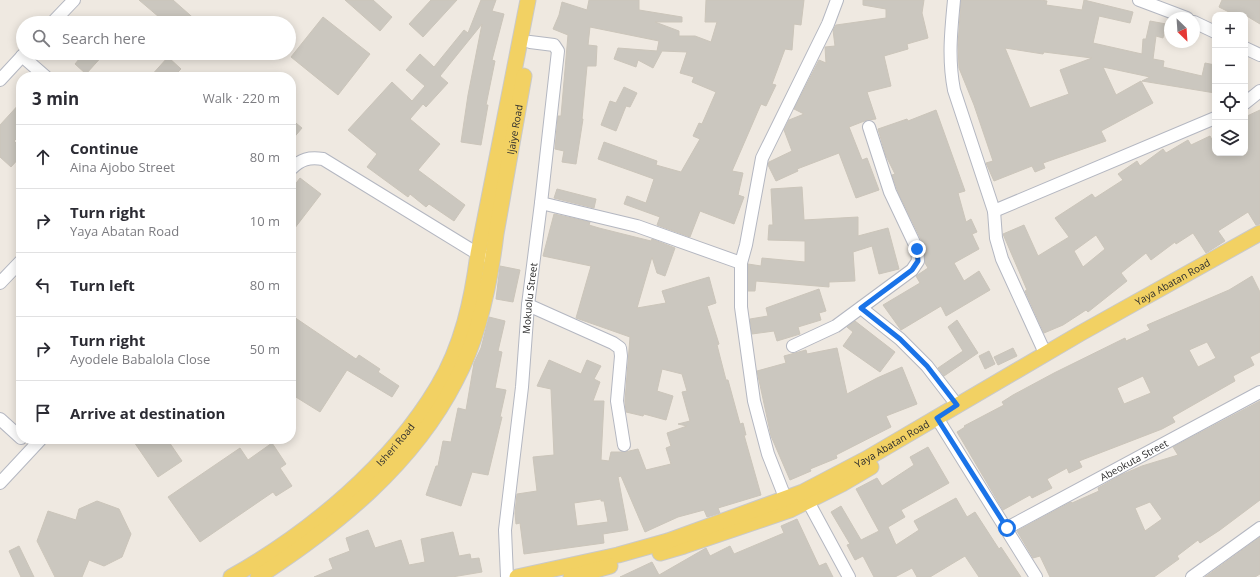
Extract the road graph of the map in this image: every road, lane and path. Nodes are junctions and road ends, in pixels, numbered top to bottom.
1 (74, 0) edge
2 (528, 0) edge
3 (537, 0) edge
4 (837, 0) edge
5 (954, 0) edge
6 (1139, 0) edge
7 (1171, 12) edge
8 (59, 16) edge
9 (1200, 25) edge
10 (1212, 31) edge
11 (530, 42) junction
12 (1248, 49) edge
13 (1260, 55) edge
14 (18, 60) edge
15 (30, 60) edge
16 (41, 72) edge
17 (0, 80) edge
18 (1260, 91) edge
19 (1248, 101) edge
20 (1212, 119) edge
21 (869, 127) dead end
22 (296, 163) edge
23 (541, 203) junction
24 (994, 211) junction
25 (1260, 233) edge
26 (1260, 244) edge
27 (478, 254) junction
28 (493, 258) junction
29 (741, 263) junction
30 (16, 266) edge
31 (0, 283) edge
32 (528, 305) junction
33 (861, 308) junction
34 (793, 346) dead end
35 (1045, 353) junction
36 (1260, 392) edge
37 (957, 405) junction
38 (0, 418) edge
39 (940, 422) junction
40 (16, 434) edge
41 (27, 444) edge
42 (36, 444) edge
43 (624, 445) dead end
44 (32, 448) junction
45 (0, 483) edge
46 (805, 497) junction
47 (788, 504) junction
48 (1007, 528) junction
49 (1260, 528) edge
50 (232, 577) edge
51 (258, 577) edge
52 (507, 577) edge
53 (517, 577) edge
54 (571, 577) edge
55 (849, 577) edge
56 (1036, 577) edge
57 (1192, 577) edge

1 - 8 street
2 - 27 main road, Ijaiye Road
3 - 11 main road, Ijaiye Road
4 - 29 street
5 - 24 street
6 - 7 street
9 - 10 street
11 - 23 street, Mokuolu Street
11 - 28 main road, Ijaiye Road
12 - 13 street
14 - 17 street
15 - 16 street
18 - 19 street
20 - 24 street
21 - 33 street
22 - 27 street
23 - 29 street
23 - 32 street, Mokuolu Street
24 - 35 street
25 - 35 main road, Yaya Abatan Road
26 - 39 main road, Yaya Abatan Road
27 - 28 street
27 - 50 main road, Isheri Road
28 - 51 main road, Isheri Road
29 - 47 street
30 - 31 street
32 - 43 street
32 - 52 street, Mokuolu Street
33 - 34 street
33 - 37 street
35 - 37 main road, Yaya Abatan Road
36 - 48 street, Abeokuta Street
37 - 39 main road, Yaya Abatan Road
38 - 40 street
39 - 46 main road, Yaya Abatan Road
39 - 48 street
41 - 44 street
42 - 44 street
44 - 45 street
46 - 47 main road, Yaya Abatan Road
46 - 55 street
47 - 53 main road, Yaya Abatan Road
47 - 54 main road, Yaya Abatan Road
48 - 56 street
49 - 57 street

